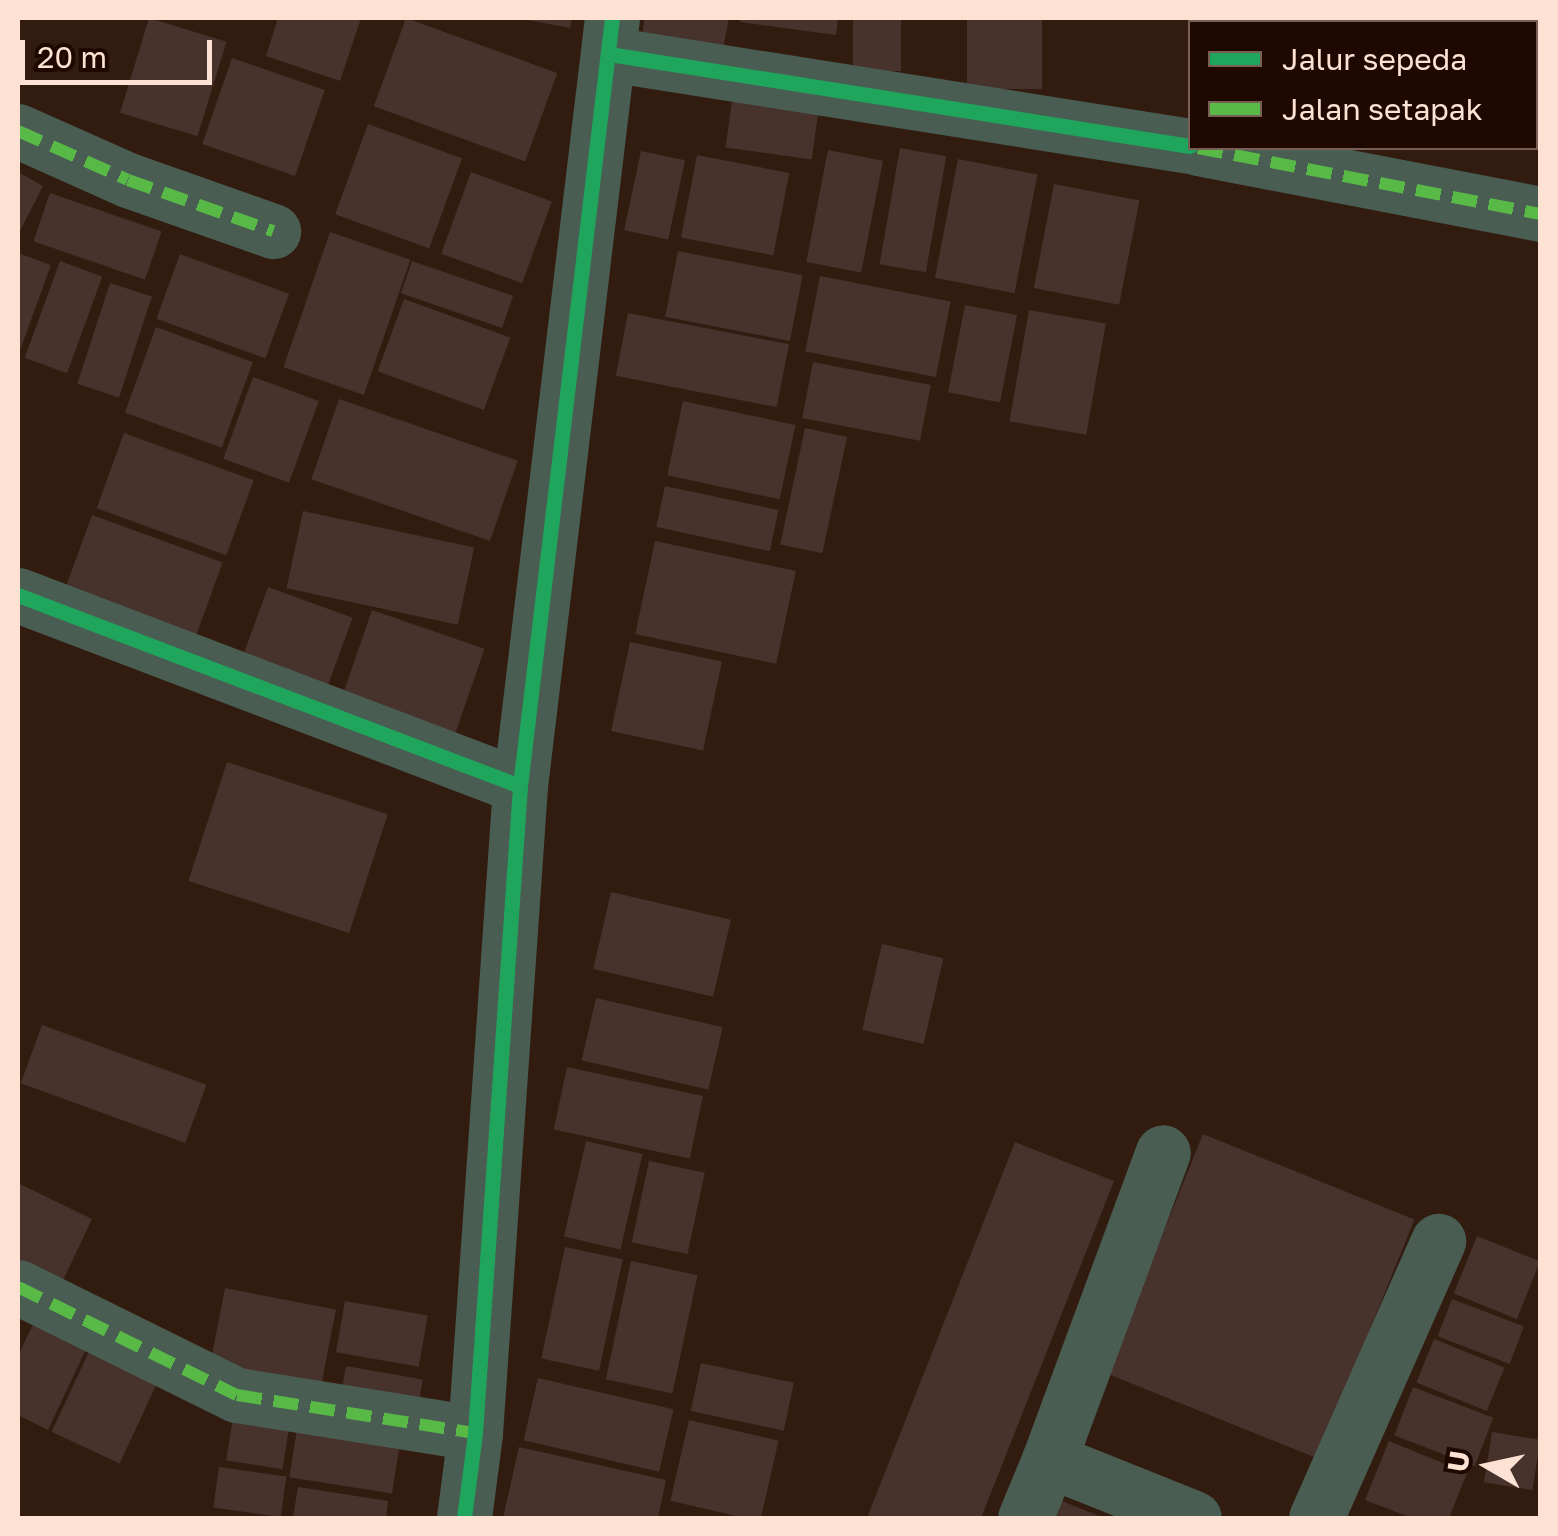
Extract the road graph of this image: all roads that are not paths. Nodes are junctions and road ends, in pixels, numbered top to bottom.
1 (610, 36) edge
2 (18, 131) edge
3 (1188, 146) edge
4 (1209, 150) edge
5 (1540, 214) edge
6 (272, 231) dead end
7 (18, 595) edge
8 (520, 786) junction
9 (1163, 1152) dead end
10 (1438, 1241) dead end
11 (18, 1286) edge
12 (475, 1432) junction
13 (1049, 1460) junction
14 (464, 1518) edge
15 (1025, 1518) edge
16 (1194, 1518) edge
17 (1316, 1518) edge

1 - 3 street
1 - 8 street
2 - 6 street
4 - 5 street
7 - 8 street
8 - 12 street
9 - 13 street
10 - 17 street
11 - 12 street
12 - 14 street
13 - 15 street
13 - 16 street

